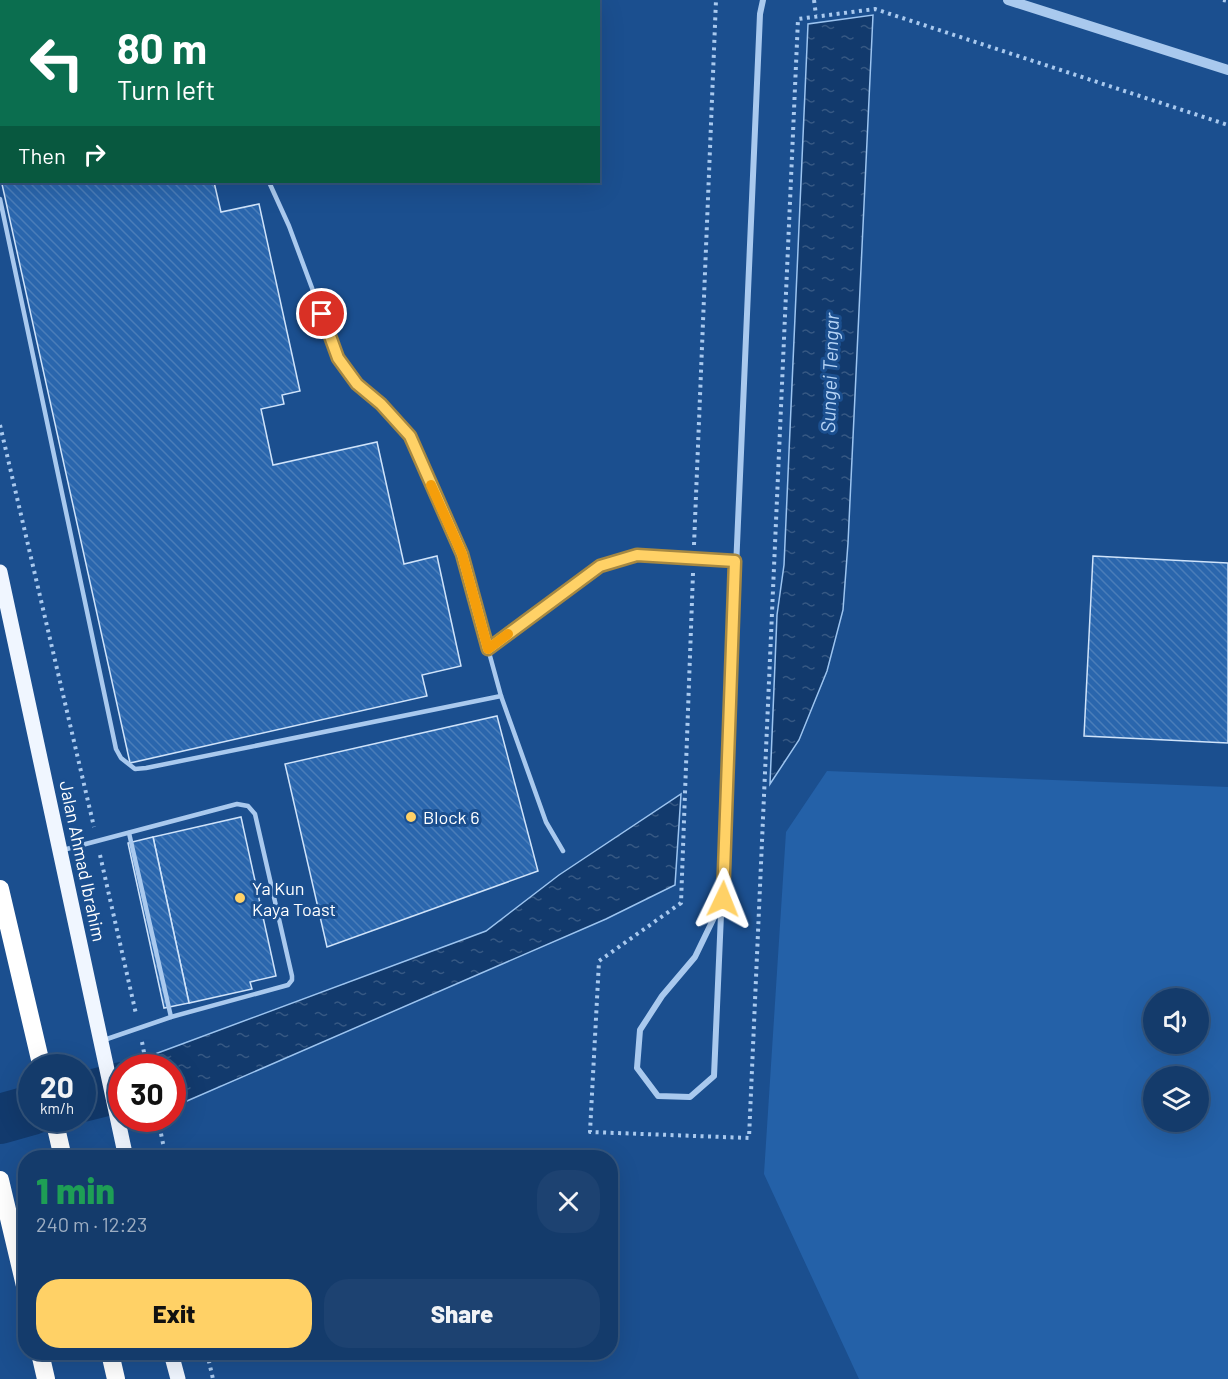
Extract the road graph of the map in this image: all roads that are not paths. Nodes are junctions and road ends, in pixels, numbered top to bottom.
1 (763, 0) edge
2 (1008, 0) edge
3 (1228, 70) edge
4 (269, 183) edge
5 (0, 199) edge
6 (735, 561) junction
7 (0, 572) edge
8 (488, 649) junction
9 (501, 696) junction
10 (129, 833) junction
11 (61, 850) junction
12 (563, 850) dead end
13 (0, 890) edge
14 (723, 899) junction
15 (171, 1017) junction
16 (101, 1040) junction
17 (39, 1054) edge
18 (57, 1132) edge
19 (61, 1150) edge
20 (124, 1150) edge
21 (0, 1180) edge
22 (18, 1256) edge
23 (42, 1360) edge
24 (112, 1360) edge
25 (173, 1360) edge
26 (46, 1379) edge
27 (116, 1379) edge
28 (177, 1379) edge

1 - 6 street
2 - 3 street
4 - 8 lane
5 - 9 lane
6 - 8 lane
6 - 14 street
7 - 11 main road, Jalan Ahmad Ibrahim
8 - 9 lane
9 - 12 lane
10 - 11 lane
10 - 15 lane
10 - 15 lane
11 - 16 main road, Jalan Ahmad Ibrahim
13 - 17 highway
14 - 14 street
15 - 16 lane
16 - 20 main road, Jalan Ahmad Ibrahim
18 - 19 highway
21 - 22 highway
23 - 26 highway
24 - 27 highway
25 - 28 main road

